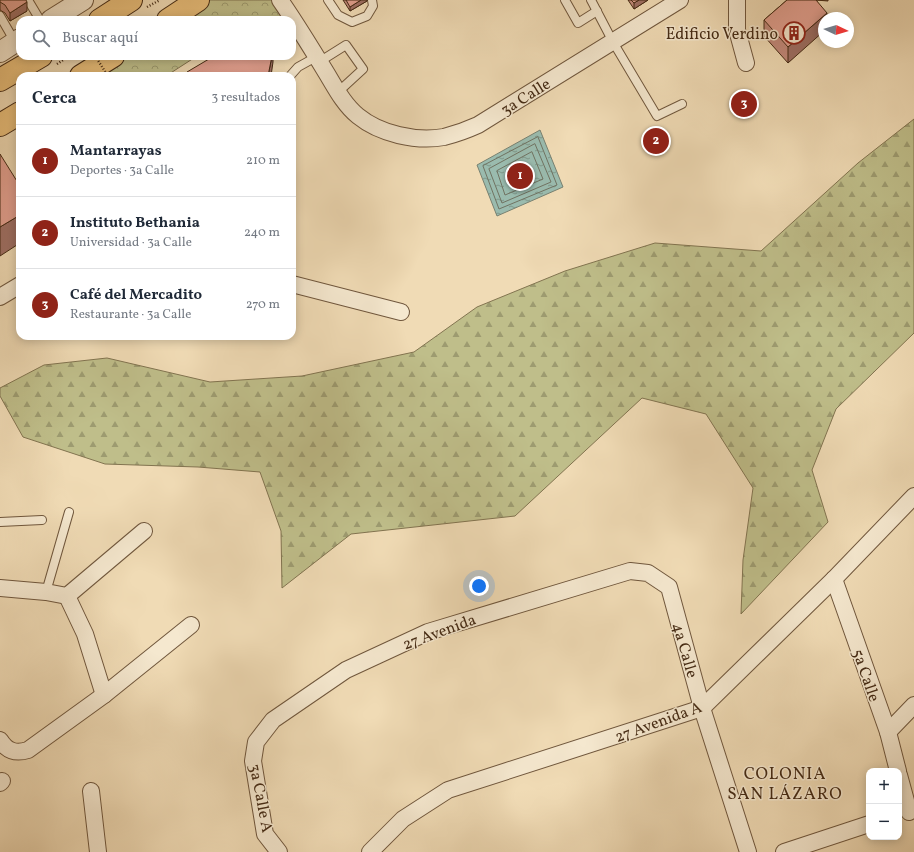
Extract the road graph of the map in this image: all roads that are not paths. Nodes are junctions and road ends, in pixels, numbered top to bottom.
1 (28, 0) edge
2 (83, 0) edge
3 (131, 0) edge
4 (198, 0) edge
5 (280, 0) edge
6 (328, 0) edge
7 (372, 0) edge
8 (566, 0) edge
9 (591, 0) edge
10 (680, 0) edge
11 (737, 0) edge
12 (597, 11) junction
13 (0, 16) edge
14 (38, 16) edge
15 (57, 16) edge
16 (106, 16) edge
17 (174, 16) edge
18 (290, 16) edge
19 (296, 25) edge
20 (612, 42) junction
21 (16, 48) edge
22 (318, 59) junction
23 (34, 60) edge
24 (108, 60) edge
25 (0, 62) edge
26 (746, 62) dead end
27 (93, 71) edge
28 (294, 72) edge
29 (0, 80) edge
30 (338, 92) junction
31 (682, 104) dead end
32 (16, 116) edge
33 (0, 125) edge
34 (296, 285) edge
35 (16, 287) edge
36 (0, 297) edge
37 (401, 312) dead end
38 (914, 496) edge
39 (69, 512) dead end
40 (42, 520) dead end
41 (0, 522) edge
42 (144, 531) dead end
43 (648, 573) joint
44 (834, 579) junction
45 (0, 588) edge
46 (46, 592) junction
47 (67, 596) junction
48 (191, 625) dead end
49 (104, 695) junction
50 (914, 705) edge
51 (702, 708) junction
52 (888, 732) junction
53 (0, 740) edge
54 (256, 742) joint
55 (897, 768) edge
56 (902, 789) edge
57 (91, 791) dead end
58 (907, 812) edge
59 (866, 825) edge
60 (98, 852) edge
61 (279, 852) edge
62 (370, 852) edge
63 (748, 852) edge
64 (784, 852) edge

1 - 14 lane
2 - 15 street
3 - 16 main road
4 - 17 main road
5 - 18 street, 3a Calle
6 - 7 lane
8 - 12 lane
9 - 12 lane
10 - 20 street, 3a Calle
11 - 26 street
12 - 20 lane
13 - 21 lane
19 - 22 street, 3a Calle
20 - 30 street, 3a Calle
20 - 31 lane
21 - 25 main road
22 - 28 lane
22 - 30 street, 3a Calle
22 - 30 lane
23 - 29 main road
24 - 27 main road
32 - 33 main road
34 - 37 street
35 - 36 street
38 - 44 street, 27 Avenida A
39 - 46 lane
40 - 41 lane
42 - 47 street
43 - 51 street, 4a Calle
43 - 54 street, 27 Avenida
44 - 51 street, 27 Avenida A
44 - 52 street, 5a Calle
45 - 46 street
46 - 47 street
47 - 49 street
48 - 49 street
49 - 53 street
50 - 52 street
51 - 62 street, 27 Avenida A
51 - 63 street, 4a Calle
52 - 55 street, 5a Calle
54 - 61 street, 3a Calle A
56 - 58 street
57 - 60 street
59 - 64 street

